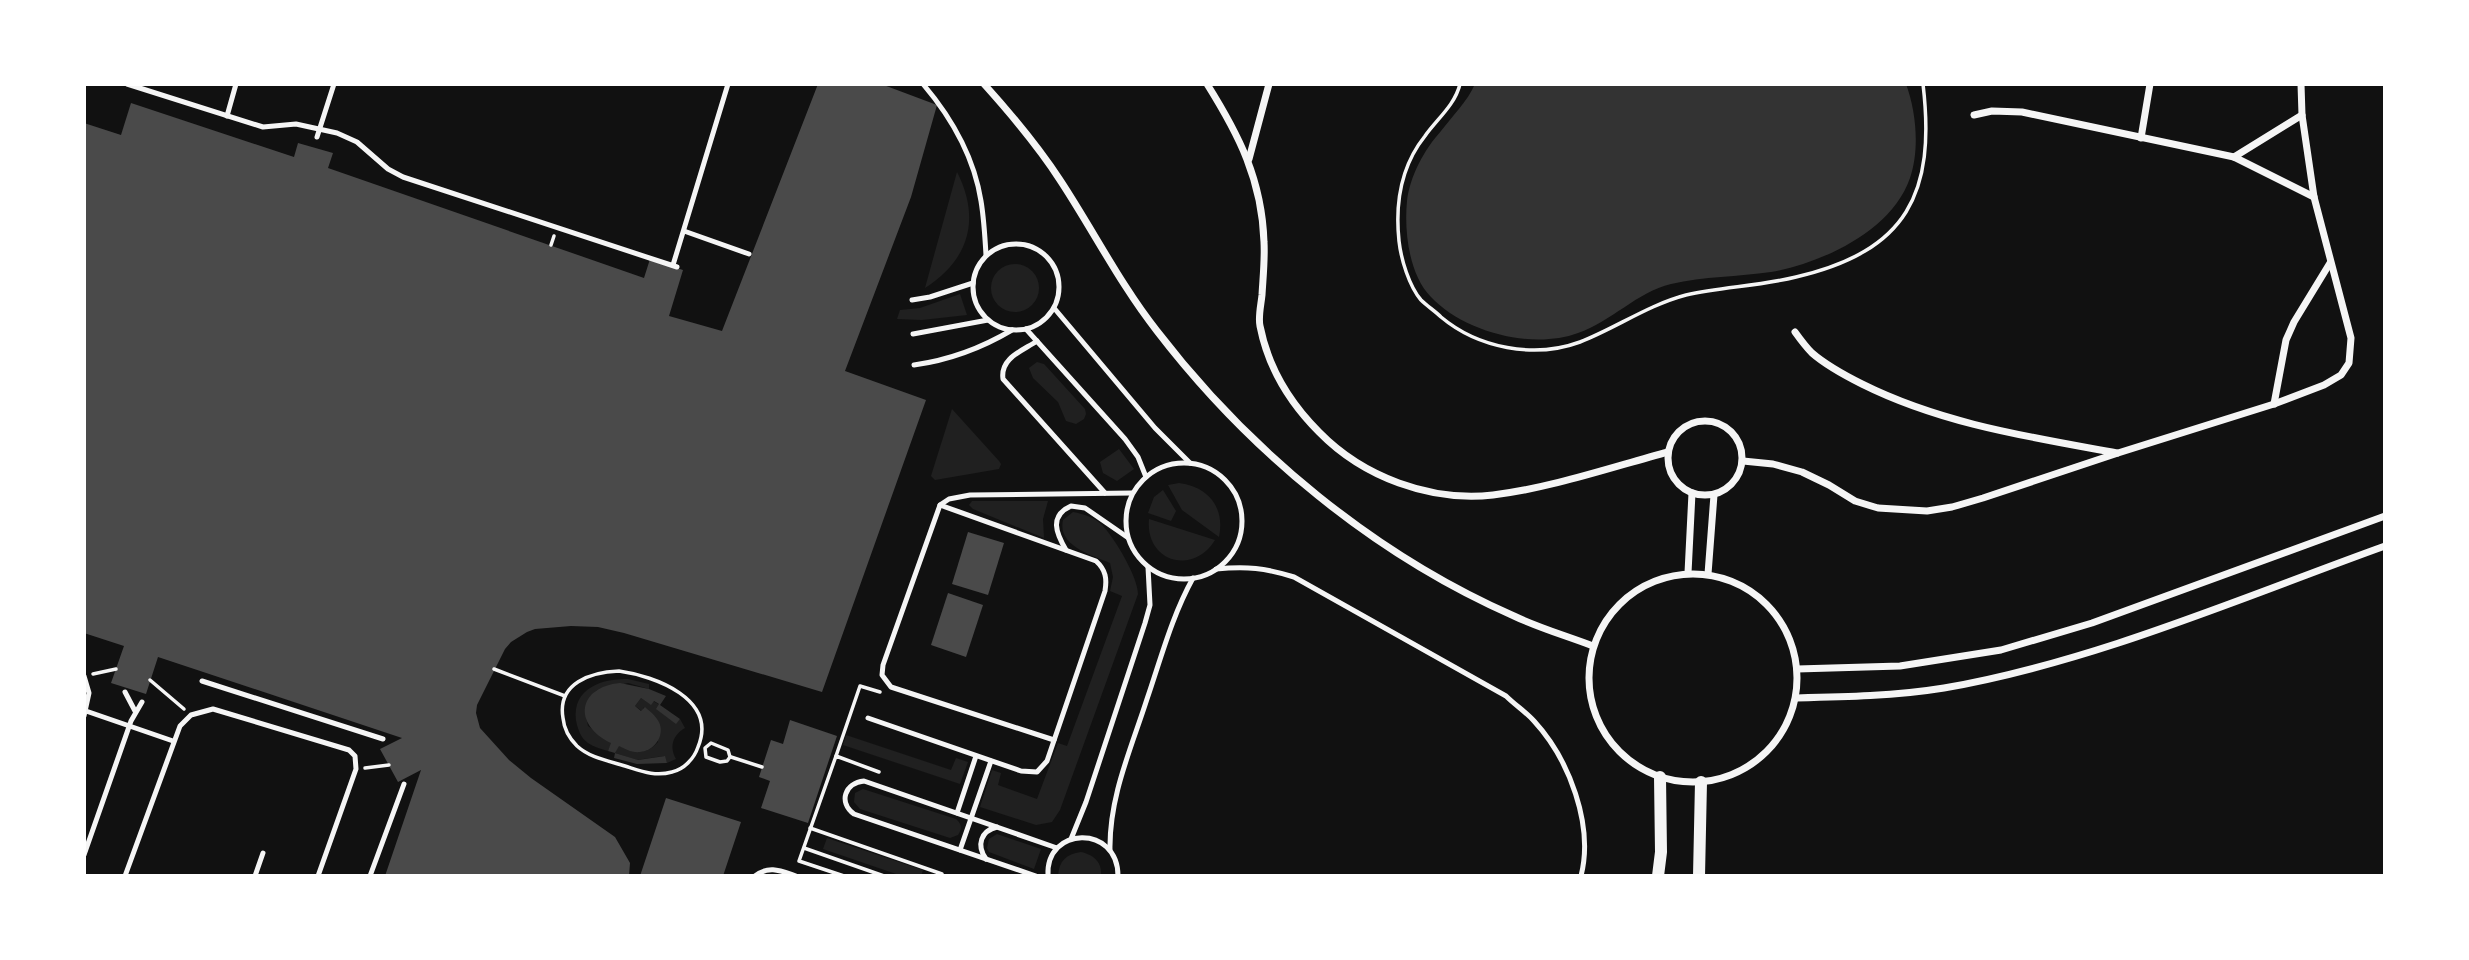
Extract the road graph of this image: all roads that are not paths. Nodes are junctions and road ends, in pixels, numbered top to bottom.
1 (127, 84) edge
2 (156, 84) edge
3 (236, 84) edge
4 (334, 84) edge
5 (728, 84) edge
6 (923, 84) edge
7 (984, 84) edge
8 (1207, 84) edge
9 (1269, 84) edge
10 (2150, 84) edge
11 (2301, 84) edge
12 (154, 93) junction
13 (1974, 115) dead end
14 (2302, 115) junction
15 (227, 116) junction
16 (317, 137) dead end
17 (2141, 138) junction
18 (2234, 157) junction
19 (1249, 159) junction
20 (2314, 197) junction
21 (684, 231) junction
22 (749, 254) dead end
23 (986, 256) junction
24 (2330, 263) junction
25 (973, 284) junction
26 (912, 300) dead end
27 (1054, 308) junction
28 (988, 320) junction
29 (1026, 329) junction
30 (1012, 330) junction
31 (1795, 332) dead end
32 (913, 334) dead end
33 (1037, 341) junction
34 (914, 365) dead end
35 (2274, 404) junction
36 (1668, 452) junction
37 (2118, 453) junction
38 (1743, 461) junction
39 (1190, 463) junction
40 (1146, 477) junction
41 (1104, 493) junction
42 (1132, 493) junction
43 (1692, 493) junction
44 (1714, 495) junction
45 (940, 505) junction
46 (2385, 516) edge
47 (1128, 537) junction
48 (2385, 546) edge
49 (1066, 550) junction
50 (1148, 567) junction
51 (1216, 569) junction
52 (1688, 573) junction
53 (1708, 574) junction
54 (1193, 578) junction
55 (1593, 646) junction
56 (1797, 669) junction
57 (84, 676) edge
58 (202, 681) dead end
59 (125, 692) dead end
60 (1796, 698) junction
61 (142, 702) dead end
62 (135, 710) junction
63 (85, 713) edge
64 (868, 718) dead end
65 (383, 738) dead end
66 (1054, 740) junction
67 (173, 741) junction
68 (976, 756) junction
69 (991, 761) junction
70 (1660, 777) junction
71 (1701, 782) junction
72 (404, 784) dead end
73 (957, 813) junction
74 (971, 818) junction
75 (997, 827) junction
76 (1071, 839) junction
77 (1057, 848) junction
78 (960, 850) junction
79 (1110, 850) junction
80 (263, 853) dead end
81 (84, 855) edge
82 (986, 859) junction
83 (125, 876) edge
84 (255, 876) edge
85 (318, 876) edge
86 (370, 876) edge
87 (755, 876) edge
88 (796, 876) edge
89 (1036, 876) edge
90 (1048, 876) edge
91 (1118, 876) edge
92 (1581, 876) edge
93 (1658, 876) edge
94 (1699, 876) edge

1 - 12 lane
2 - 12 lane
3 - 15 lane
4 - 16 lane
5 - 21 lane
6 - 23 lane
7 - 55 street
8 - 19 street
9 - 19 street
10 - 17 street
11 - 14 street
12 - 15 lane
13 - 17 street
14 - 18 street
14 - 20 street
15 - 21 lane
17 - 18 street
18 - 20 street
19 - 36 street
20 - 24 street
21 - 22 lane
23 - 25 lane
23 - 27 lane
24 - 35 street
24 - 35 street
25 - 26 lane
25 - 28 lane
27 - 29 lane
27 - 39 lane
28 - 30 lane
28 - 32 lane
29 - 30 lane
29 - 33 lane
30 - 34 lane
31 - 37 street
33 - 40 lane
33 - 41 lane
35 - 37 street
36 - 38 street
36 - 43 street
37 - 38 street
38 - 44 street
39 - 40 lane
39 - 51 lane
40 - 42 lane
41 - 42 lane
41 - 45 lane
42 - 47 lane
43 - 44 street
43 - 52 street
44 - 53 street
45 - 49 lane
45 - 66 lane
46 - 56 street
47 - 49 lane
47 - 50 lane
48 - 60 street
49 - 66 lane
50 - 54 lane
50 - 76 lane
51 - 54 lane
51 - 92 lane
52 - 53 street
52 - 55 street
53 - 56 street
54 - 79 lane
55 - 70 street
56 - 60 street
57 - 63 lane
58 - 65 lane
59 - 62 lane
60 - 71 street
61 - 62 lane
62 - 81 lane
63 - 67 lane
64 - 68 lane
66 - 69 lane
67 - 83 lane
67 - 85 lane
68 - 69 lane
68 - 73 lane
69 - 74 lane
70 - 71 street
70 - 93 street
71 - 94 street
72 - 86 lane
73 - 74 lane
73 - 78 lane
74 - 75 lane
74 - 78 lane
75 - 77 lane
75 - 82 lane
76 - 77 lane
76 - 79 lane
77 - 90 lane
78 - 82 lane
79 - 91 lane
80 - 84 lane
82 - 89 lane
87 - 88 lane

